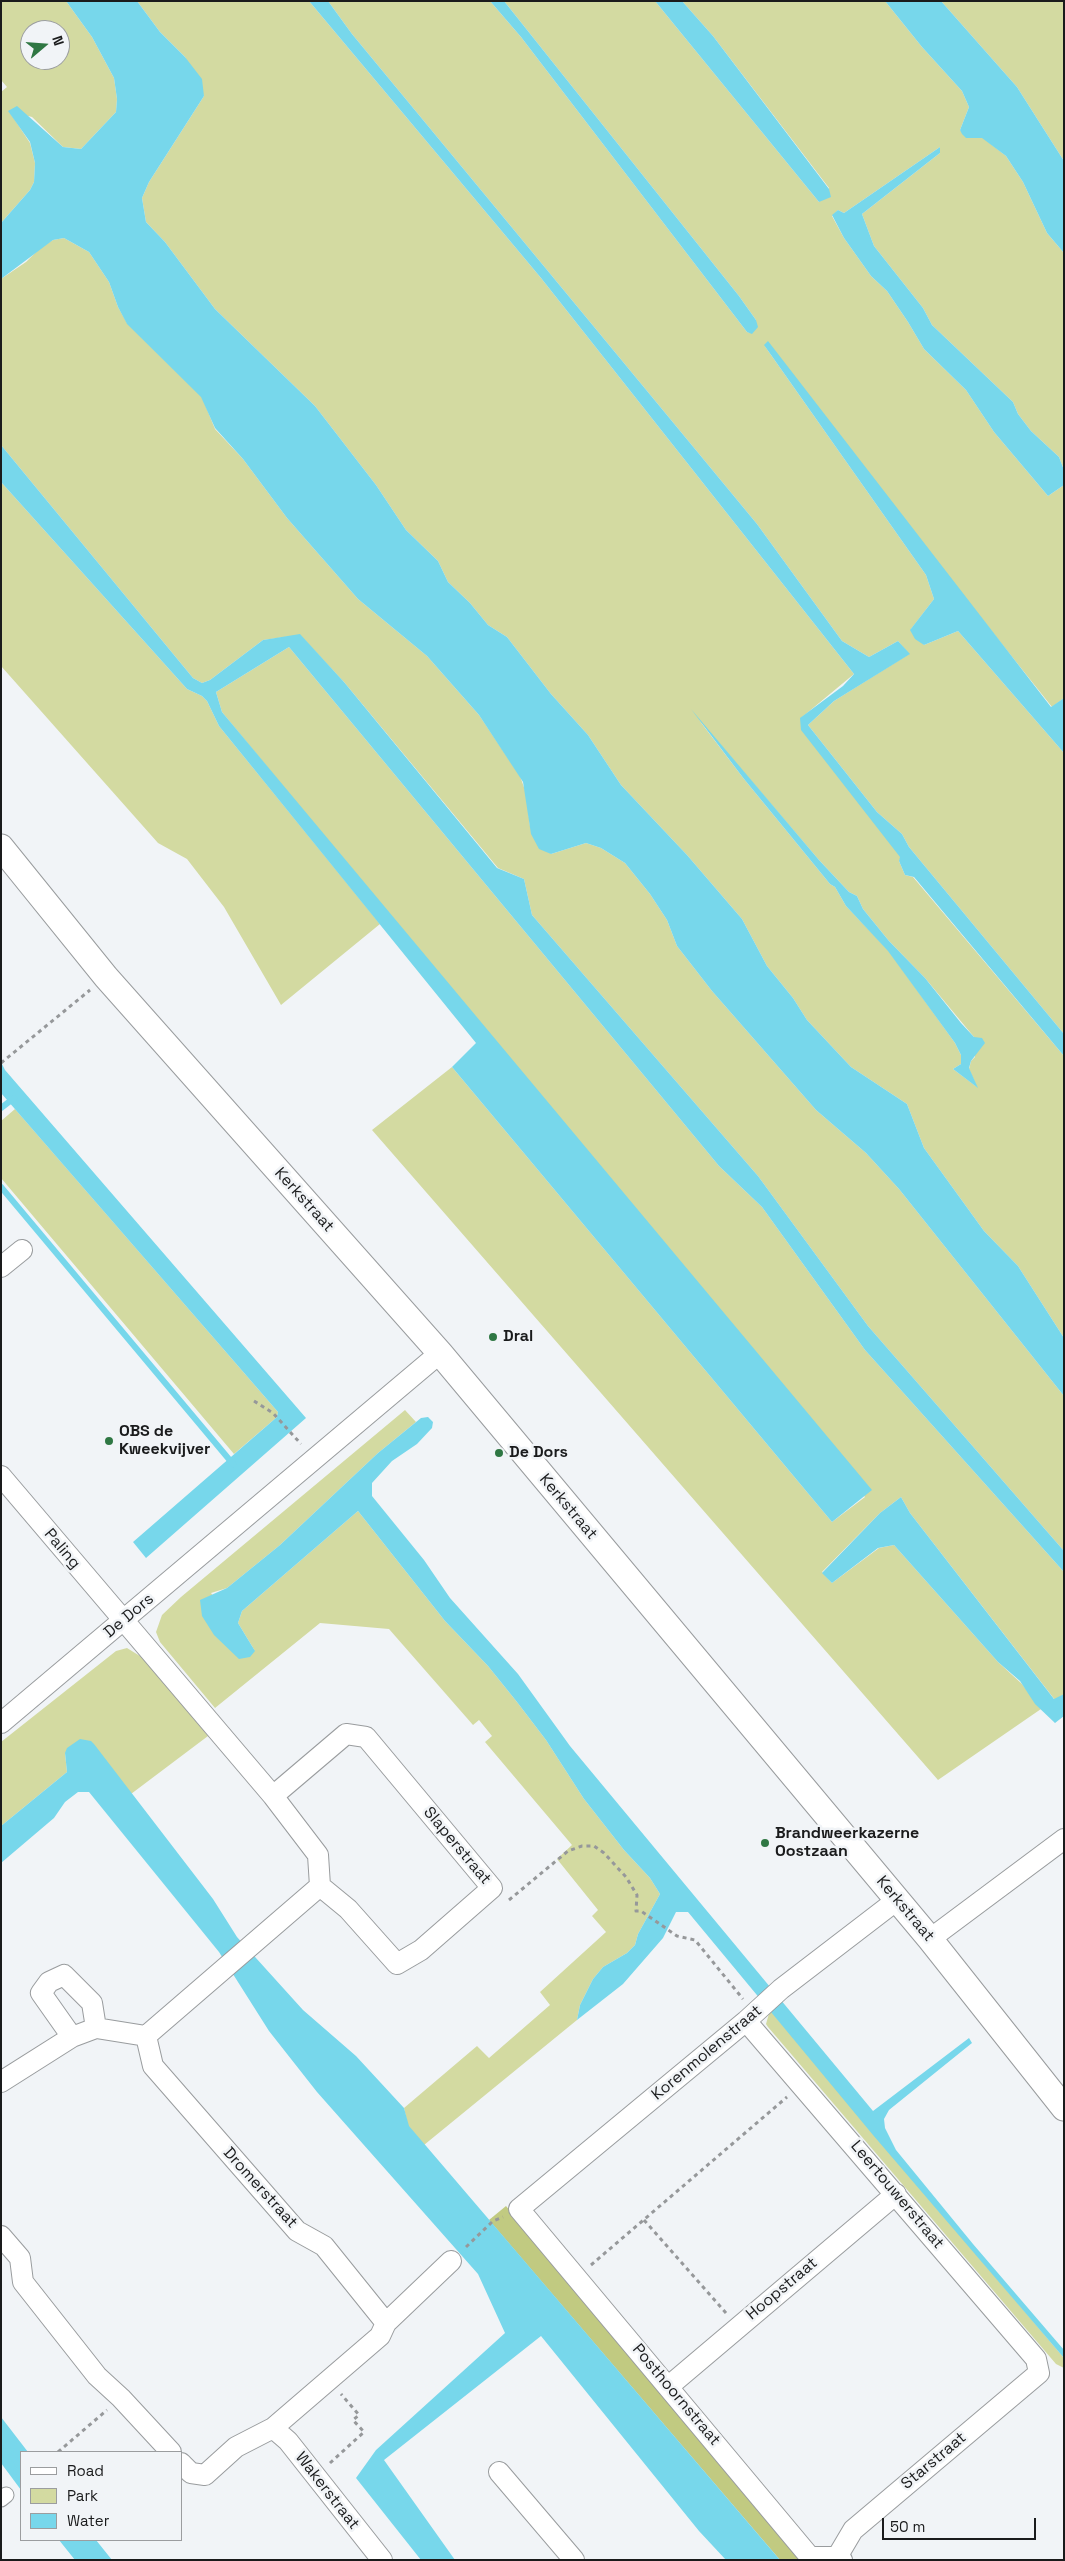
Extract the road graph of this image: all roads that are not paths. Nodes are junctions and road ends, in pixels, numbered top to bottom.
1 (1, 847) edge
2 (22, 1250) dead end
3 (1, 1267) edge
4 (440, 1353) junction
5 (1, 1476) edge
6 (124, 1621) junction
7 (1, 1723) edge
8 (273, 1796) junction
9 (1064, 1839) edge
10 (320, 1886) junction
11 (897, 1900) junction
12 (930, 1939) junction
13 (754, 2014) junction
14 (96, 2028) junction
15 (146, 2036) junction
16 (72, 2037) junction
17 (1, 2082) edge
18 (1064, 2108) edge
19 (896, 2194) junction
20 (519, 2209) joint
21 (1, 2236) edge
22 (452, 2261) road end
23 (386, 2323) junction
24 (1039, 2373) joint
25 (669, 2386) junction
26 (273, 2428) junction
27 (170, 2451) edge
28 (182, 2464) edge
29 (500, 2472) dead end
30 (378, 2558) edge
31 (839, 2558) edge
32 (574, 2560) edge

1 - 4 street, Kerkstraat
2 - 3 street
4 - 6 street, De Dors
4 - 11 street, Kerkstraat
5 - 6 street, Paling
6 - 7 street, De Dors
6 - 8 street
8 - 10 street
8 - 10 street, Slaperstraat
9 - 12 street
10 - 15 street
11 - 12 street, Kerkstraat
11 - 13 street, Korenmolenstraat
12 - 18 street, Kerkstraat
13 - 19 street, Leertouwerstraat
13 - 20 street, Korenmolenstraat
14 - 15 street
14 - 16 street
14 - 16 street
15 - 23 street, Dromerstraat
16 - 17 street
19 - 24 street, Leertouwerstraat
19 - 25 street, Hoopstraat
20 - 25 street, Posthoornstraat
21 - 27 street
22 - 23 street
23 - 26 street
24 - 31 street, Starstraat
25 - 31 street, Posthoornstraat
26 - 28 street
26 - 30 street, Wakerstraat
29 - 32 street

